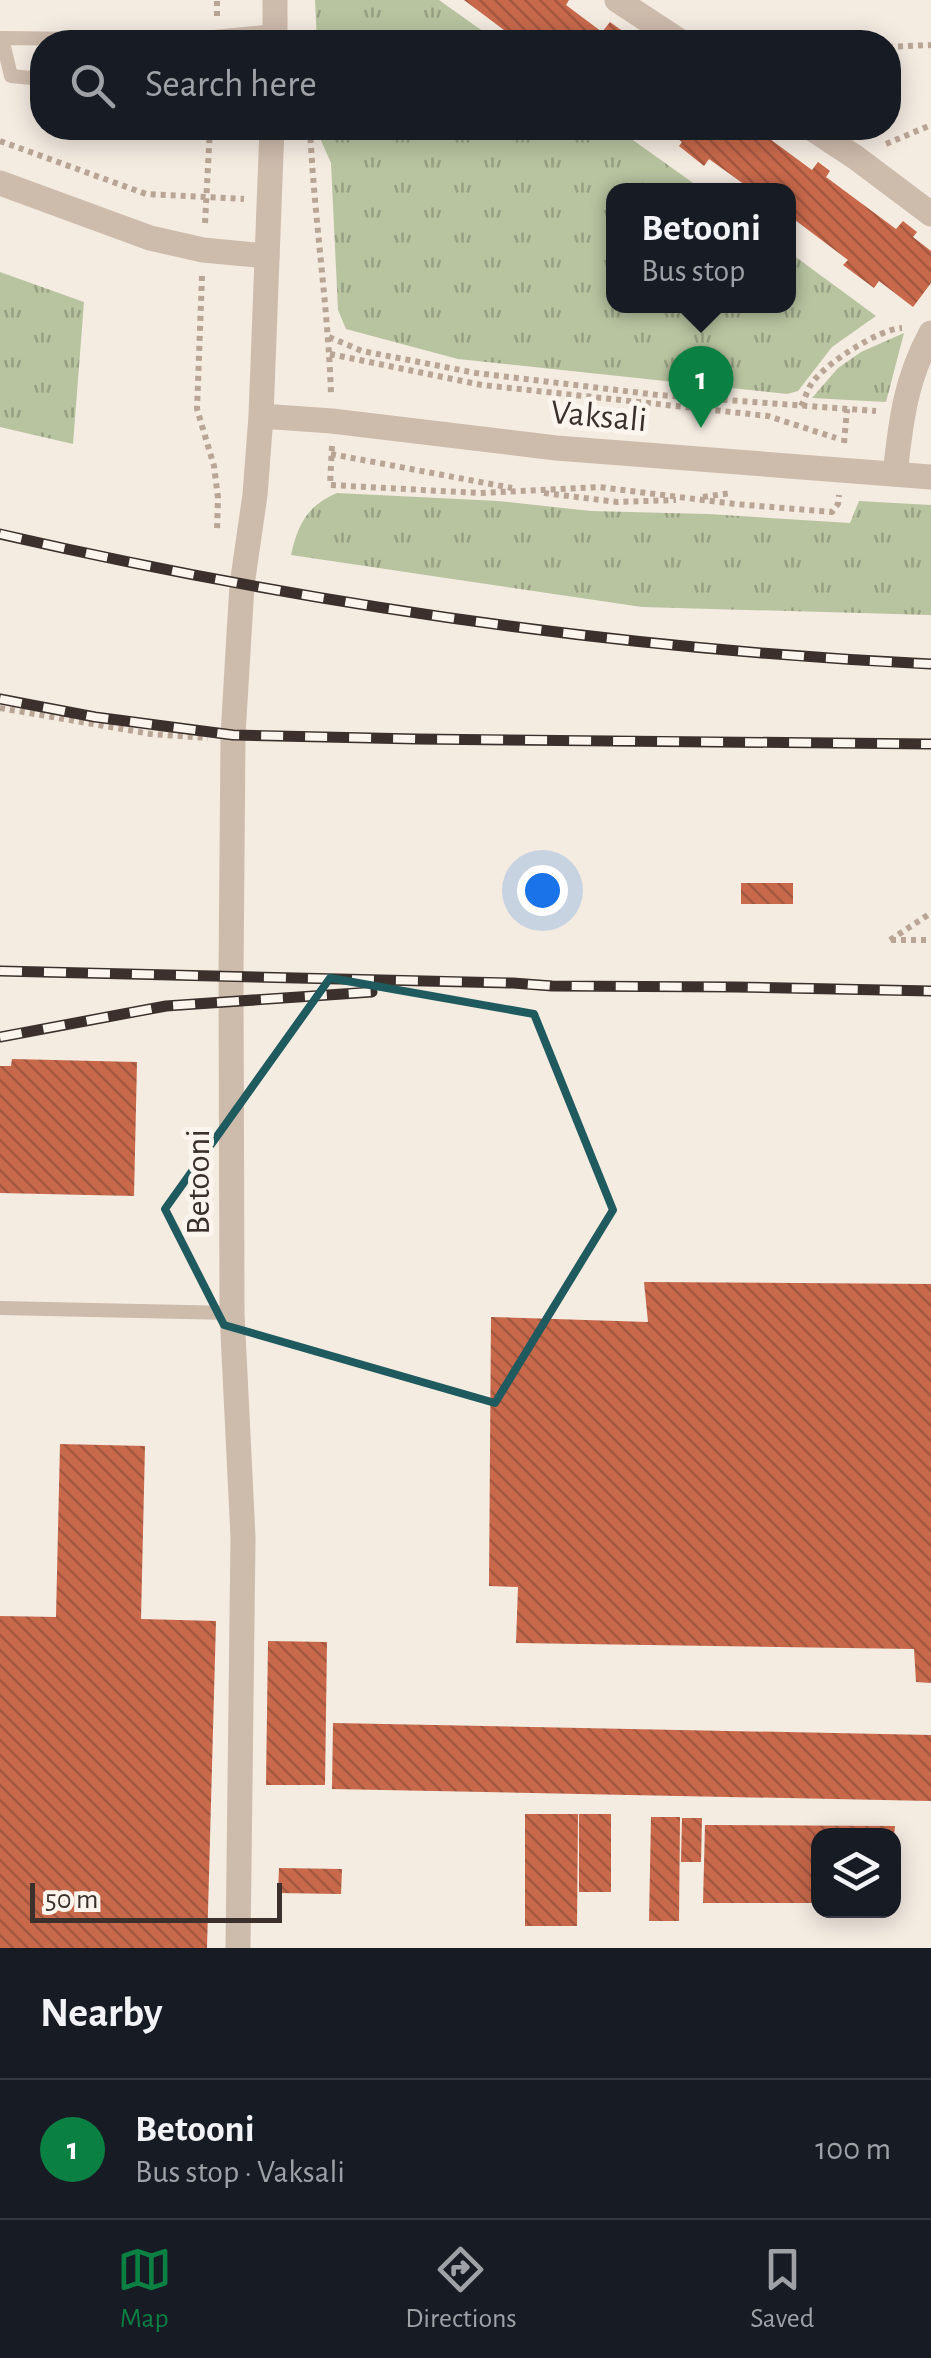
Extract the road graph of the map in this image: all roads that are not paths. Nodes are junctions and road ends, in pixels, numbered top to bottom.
1 (274, 0) edge
2 (617, 0) edge
3 (275, 30) edge
4 (663, 30) edge
5 (1, 38) edge
6 (30, 38) edge
7 (30, 77) edge
8 (271, 140) edge
9 (829, 140) edge
10 (0, 183) edge
11 (931, 214) edge
12 (267, 256) junction
13 (924, 330) edge
14 (261, 416) junction
15 (896, 462) junction
16 (931, 477) edge
17 (0, 1308) edge
18 (232, 1312) junction
19 (238, 1948) edge

1 - 3 street
2 - 4 street
5 - 6 lane
5 - 7 lane
8 - 12 street, Betooni
9 - 11 street
10 - 12 street
12 - 14 street, Betooni
13 - 15 street
14 - 15 street, Vaksali
14 - 18 street, Betooni
15 - 16 street, Vaksali
17 - 18 lane
18 - 19 street, Betooni

